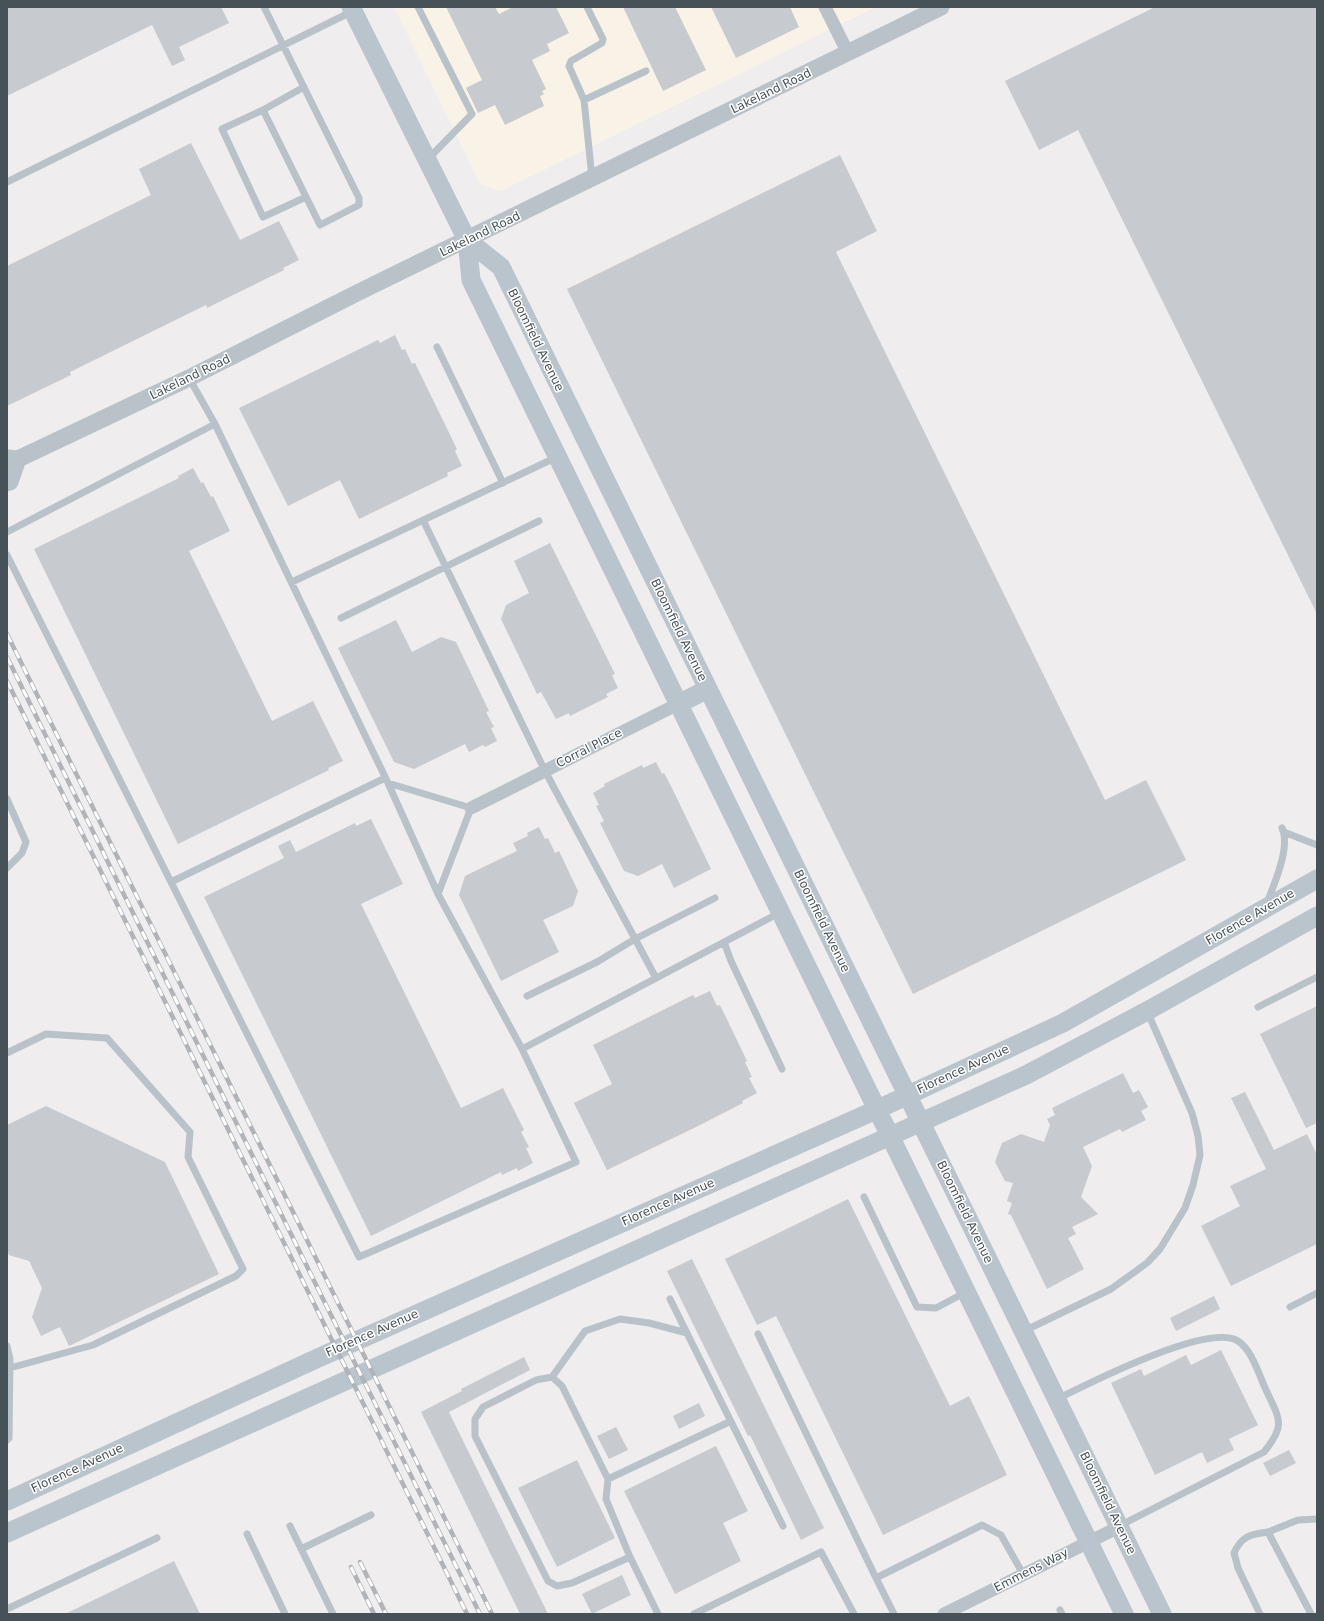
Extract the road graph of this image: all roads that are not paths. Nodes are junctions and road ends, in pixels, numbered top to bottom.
1 (264, 7) edge
2 (418, 7) edge
3 (587, 7) edge
4 (825, 7) edge
5 (941, 7) edge
6 (352, 9) edge
7 (283, 45) junction
8 (848, 53) junction
9 (646, 71) dead end
10 (304, 87) junction
11 (584, 100) junction
12 (263, 110) junction
13 (427, 160) junction
14 (592, 179) junction
15 (7, 182) edge
16 (306, 198) junction
17 (467, 240) junction
18 (437, 347) dead end
19 (189, 378) junction
20 (215, 424) junction
21 (558, 457) junction
22 (13, 458) edge
23 (7, 483) edge
24 (503, 483) junction
25 (423, 520) junction
26 (539, 521) dead end
27 (7, 532) edge
28 (7, 555) edge
29 (446, 566) junction
30 (292, 582) junction
31 (341, 618) dead end
32 (708, 689) junction
33 (678, 704) junction
34 (545, 771) junction
35 (387, 781) junction
36 (7, 799) edge
37 (471, 808) junction
38 (1317, 845) edge
39 (7, 868) edge
40 (171, 882) junction
41 (1315, 884) edge
42 (438, 894) junction
43 (715, 898) dead end
44 (1264, 909) junction
45 (781, 912) junction
46 (1317, 916) edge
47 (635, 939) junction
48 (724, 942) junction
49 (1148, 975) junction
50 (1317, 977) edge
51 (656, 978) junction
52 (527, 996) dead end
53 (1258, 1007) dead end
54 (1147, 1011) junction
55 (522, 1049) junction
56 (7, 1053) edge
57 (782, 1068) dead end
58 (907, 1094) junction
59 (876, 1110) junction
60 (921, 1122) junction
61 (890, 1136) junction
62 (864, 1198) dead end
63 (966, 1292) junction
64 (1317, 1293) edge
65 (670, 1299) dead end
66 (1290, 1307) dead end
67 (1024, 1331) junction
68 (687, 1333) junction
69 (758, 1334) dead end
70 (7, 1346) edge
71 (10, 1368) junction
72 (552, 1377) junction
73 (1057, 1399) junction
74 (731, 1421) junction
75 (7, 1440) edge
76 (608, 1479) junction
77 (7, 1501) edge
78 (371, 1515) dead end
79 (1317, 1519) edge
80 (290, 1526) dead end
81 (783, 1526) dead end
82 (1119, 1527) junction
83 (1268, 1532) junction
84 (7, 1533) edge
85 (247, 1534) dead end
86 (157, 1538) dead end
87 (1088, 1541) junction
88 (301, 1549) junction
89 (630, 1557) junction
90 (1023, 1574) junction
91 (876, 1578) junction
92 (7, 1609) edge
93 (285, 1614) edge
94 (333, 1614) edge
95 (658, 1614) edge
96 (694, 1614) edge
97 (854, 1614) edge
98 (894, 1614) edge
99 (944, 1614) edge
100 (1124, 1614) edge
101 (1162, 1614) edge
102 (1260, 1614) edge
103 (1311, 1614) edge

1 - 7 lane
2 - 13 lane
3 - 11 lane
4 - 8 street
5 - 8 street, Lakeland Road
6 - 7 lane
6 - 13 main road, Bloomfield Avenue
7 - 10 lane
7 - 15 lane
8 - 14 street, Lakeland Road
9 - 11 lane
10 - 12 lane
10 - 16 lane
11 - 14 lane
12 - 16 lane
12 - 16 lane
13 - 17 main road, Bloomfield Avenue
14 - 17 street, Lakeland Road
17 - 19 street, Lakeland Road
17 - 21 main road, Bloomfield Avenue
17 - 32 main road, Bloomfield Avenue
18 - 24 lane
19 - 20 lane
19 - 22 street, Lakeland Road
20 - 27 lane
20 - 30 lane
21 - 24 lane
21 - 33 main road, Bloomfield Avenue
22 - 23 street, Lakeland Road
24 - 25 lane
25 - 29 lane
25 - 30 lane
26 - 29 lane
28 - 40 lane
29 - 31 lane
29 - 34 lane
30 - 35 lane
32 - 33 main road, Corral Place
32 - 58 main road, Bloomfield Avenue
33 - 34 street, Corral Place
33 - 45 main road, Bloomfield Avenue
34 - 37 street, Corral Place
34 - 47 lane
35 - 37 lane
35 - 40 lane
35 - 42 lane
36 - 39 lane
37 - 42 lane
38 - 44 lane
40 - 55 lane
41 - 44 main road, Florence Avenue
42 - 55 lane
43 - 47 lane
44 - 49 main road, Florence Avenue
45 - 48 lane
45 - 59 main road, Bloomfield Avenue
46 - 54 main road
47 - 51 lane
47 - 52 lane
48 - 51 lane
48 - 57 lane
49 - 54 main road
49 - 58 main road, Florence Avenue
50 - 53 lane
51 - 55 lane
54 - 60 main road
54 - 67 lane
56 - 71 lane
58 - 59 main road, Florence Avenue
58 - 60 main road, Bloomfield Avenue
59 - 61 main road, Bloomfield Avenue
59 - 77 main road, Florence Avenue
60 - 61 main road
60 - 67 main road, Bloomfield Avenue
61 - 63 main road, Bloomfield Avenue
61 - 84 main road
62 - 63 lane
63 - 87 main road, Bloomfield Avenue
64 - 66 lane
65 - 68 lane
67 - 73 main road, Bloomfield Avenue
68 - 72 lane
68 - 74 lane
69 - 91 lane
70 - 71 lane
71 - 75 lane
72 - 76 lane
72 - 89 lane
73 - 82 main road, Bloomfield Avenue
73 - 82 lane
74 - 76 lane
74 - 81 lane
76 - 89 lane
78 - 88 lane
79 - 83 lane
80 - 88 lane
82 - 87 street, Emmens Way
82 - 101 main road, Bloomfield Avenue
83 - 102 lane
83 - 103 lane
85 - 93 lane
86 - 92 lane
87 - 90 street, Emmens Way
87 - 100 main road, Bloomfield Avenue
88 - 94 lane
89 - 95 lane
90 - 91 lane
90 - 99 street, Emmens Way
91 - 98 lane
96 - 97 lane

